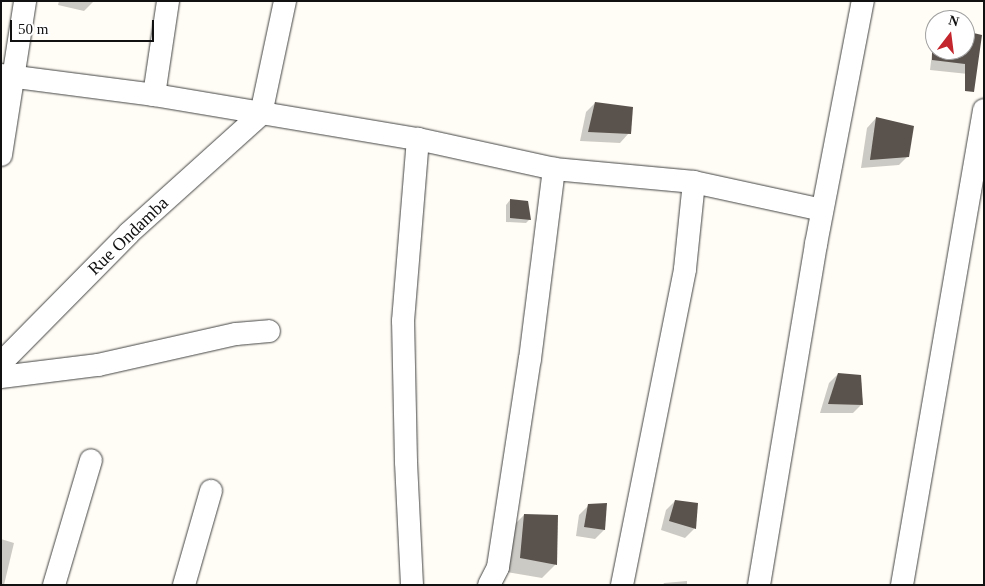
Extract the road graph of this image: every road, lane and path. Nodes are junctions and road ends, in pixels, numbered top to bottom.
1 (25, 1) edge
2 (168, 1) edge
3 (285, 1) edge
4 (863, 1) edge
5 (8, 76) edge
6 (154, 95) junction
7 (984, 110) edge
8 (261, 114) junction
9 (418, 139) junction
10 (1, 155) edge
11 (554, 169) junction
12 (694, 182) junction
13 (822, 210) junction
14 (269, 331) dead end
15 (1, 363) edge
16 (1, 377) edge
17 (91, 460) dead end
18 (212, 491) dead end
19 (54, 585) edge
20 (184, 585) edge
21 (412, 585) edge
22 (489, 585) edge
23 (622, 585) edge
24 (759, 585) edge
25 (902, 585) edge

1 - 5 street
2 - 6 street
3 - 8 street
4 - 13 street
5 - 6 street
5 - 10 street
6 - 8 street
7 - 25 street
8 - 9 street
8 - 15 street, Rue Ondamba
9 - 11 street
9 - 21 street
11 - 12 street
11 - 22 street
12 - 13 street
12 - 23 street
13 - 24 street
14 - 16 street
17 - 19 street
18 - 20 street

